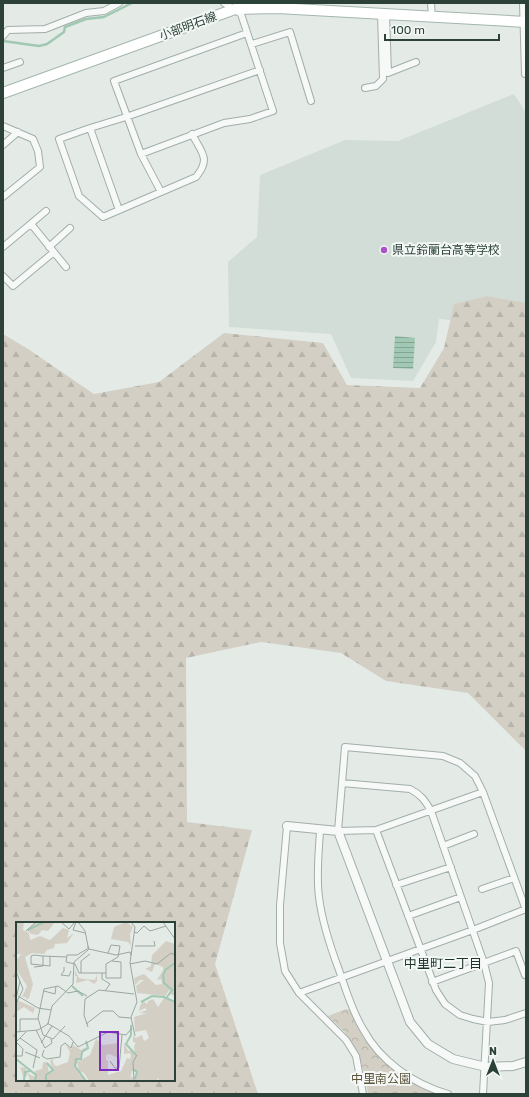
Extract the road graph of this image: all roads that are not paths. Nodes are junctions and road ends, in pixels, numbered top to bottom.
1 (119, 3) edge
2 (224, 3) edge
3 (432, 3) edge
4 (523, 3) edge
5 (277, 6) edge
6 (235, 9) junction
7 (384, 15) junction
8 (432, 18) junction
9 (525, 22) edge
10 (247, 33) junction
11 (3, 36) edge
12 (252, 44) junction
13 (20, 62) dead end
14 (416, 62) dead end
15 (3, 68) edge
16 (260, 70) junction
17 (525, 74) edge
18 (365, 88) dead end
19 (3, 93) edge
20 (311, 101) dead end
21 (126, 117) junction
22 (3, 126) edge
23 (90, 128) junction
24 (18, 132) junction
25 (192, 134) junction
26 (3, 145) edge
27 (140, 154) junction
28 (161, 192) junction
29 (3, 197) edge
30 (119, 210) junction
31 (46, 211) dead end
32 (31, 224) junction
33 (70, 228) dead end
34 (3, 247) edge
35 (52, 249) junction
36 (66, 267) dead end
37 (3, 276) edge
38 (342, 783) junction
39 (482, 792) junction
40 (431, 811) junction
41 (287, 826) joint
42 (320, 830) junction
43 (376, 830) junction
44 (338, 831) junction
45 (474, 834) dead end
46 (443, 846) junction
47 (451, 867) junction
48 (514, 878) junction
49 (396, 885) junction
50 (482, 889) dead end
51 (461, 897) junction
52 (526, 909) edge
53 (408, 916) junction
54 (473, 930) junction
55 (420, 949) junction
56 (386, 962) junction
57 (484, 963) junction
58 (523, 976) edge
59 (341, 978) junction
60 (432, 982) junction
61 (299, 993) junction
62 (526, 1013) edge
63 (488, 1022) junction
64 (526, 1062) edge
65 (486, 1067) junction
66 (364, 1094) edge
67 (448, 1094) edge
68 (483, 1094) edge

1 - 11 street
2 - 6 street
3 - 8 street
4 - 9 street
5 - 6 main road, 小部明石線
5 - 7 main road, 小部明石線
6 - 10 street
6 - 19 main road, 小部明石線
7 - 8 main road, 小部明石線
7 - 14 street
7 - 18 street
8 - 9 main road, 小部明石線
9 - 17 street
10 - 12 street
10 - 21 street
12 - 16 street
12 - 20 street
13 - 15 street
16 - 21 street
16 - 25 street
21 - 23 street
21 - 27 street
22 - 24 street
23 - 30 street
23 - 30 street
24 - 26 street
24 - 29 street
25 - 27 street
25 - 28 street
27 - 28 street
28 - 30 street
31 - 32 street
32 - 34 street
32 - 35 street
33 - 35 street
35 - 36 street
35 - 37 street
38 - 39 street
38 - 40 street
38 - 44 street
39 - 40 street
39 - 48 street
40 - 43 street
40 - 46 street
41 - 42 street
41 - 61 street
42 - 44 street
42 - 59 street
43 - 44 street
43 - 49 street
44 - 56 street
45 - 46 street
46 - 47 street
47 - 49 street
47 - 51 street
48 - 50 street
48 - 52 street
49 - 53 street
51 - 53 street
51 - 54 street
52 - 54 street
53 - 55 street
54 - 55 street
54 - 57 street
55 - 56 street
55 - 60 street
56 - 59 street
56 - 65 street
57 - 58 street
57 - 60 street
57 - 63 street
59 - 61 street
59 - 67 street
60 - 63 street
61 - 66 street
62 - 63 street
63 - 65 street
64 - 65 street
65 - 68 street

